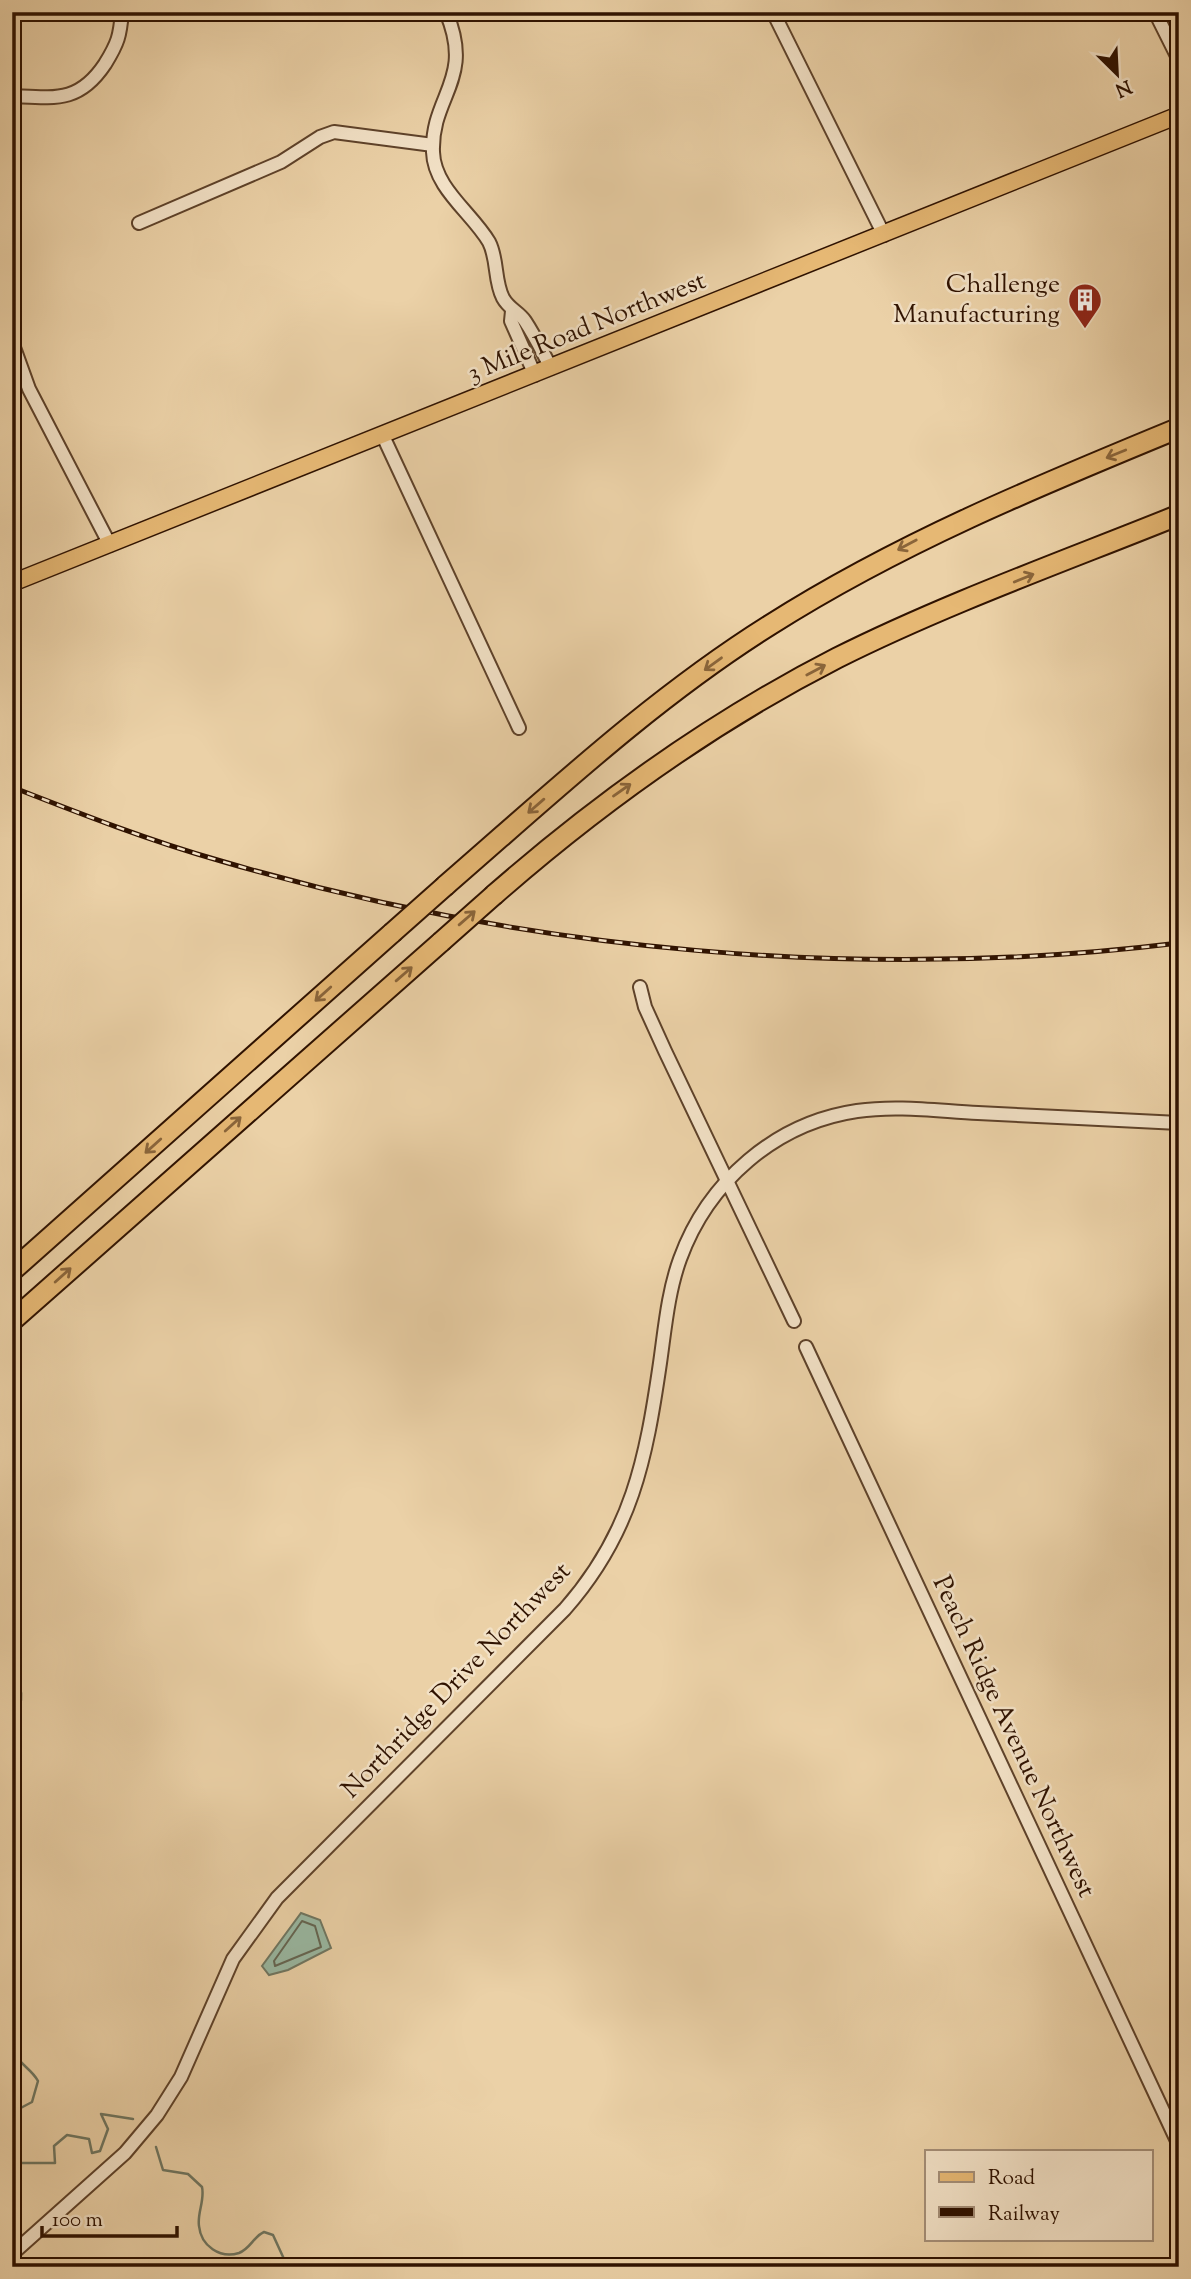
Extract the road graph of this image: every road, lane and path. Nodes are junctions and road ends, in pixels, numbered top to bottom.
1 (122, 12) edge
2 (446, 12) edge
3 (773, 12) edge
4 (1155, 12) edge
5 (1179, 60) edge
6 (12, 96) edge
7 (1179, 115) edge
8 (433, 145) junction
9 (139, 223) dead end
10 (884, 235) junction
11 (512, 311) junction
12 (12, 342) edge
13 (551, 368) junction
14 (535, 375) junction
15 (1179, 428) edge
16 (383, 436) junction
17 (1179, 515) edge
18 (110, 545) junction
19 (12, 583) edge
20 (519, 728) dead end
21 (640, 987) dead end
22 (1179, 1123) edge
23 (728, 1178) junction
24 (12, 1271) edge
25 (12, 1321) edge
26 (794, 1321) dead end
27 (806, 1347) dead end
28 (1179, 2145) edge
29 (12, 2254) edge

1 - 6 street
2 - 8 street
3 - 10 street
4 - 5 street
7 - 10 main road, 3 Mile Road Northwest
8 - 9 street
8 - 11 street
10 - 13 main road, 3 Mile Road Northwest
11 - 13 street
11 - 14 street
12 - 18 street
13 - 14 main road, 3 Mile Road Northwest
14 - 16 main road, 3 Mile Road Northwest
15 -> 24 highway, bridge
16 - 18 main road, 3 Mile Road Northwest
16 - 20 street
25 -> 17 highway, bridge
18 - 19 main road, 3 Mile Road Northwest
21 - 23 street
22 - 23 street, Northridge Drive Northwest
23 - 26 street
23 - 29 street, Northridge Drive Northwest
27 - 28 street, Peach Ridge Avenue Northwest

